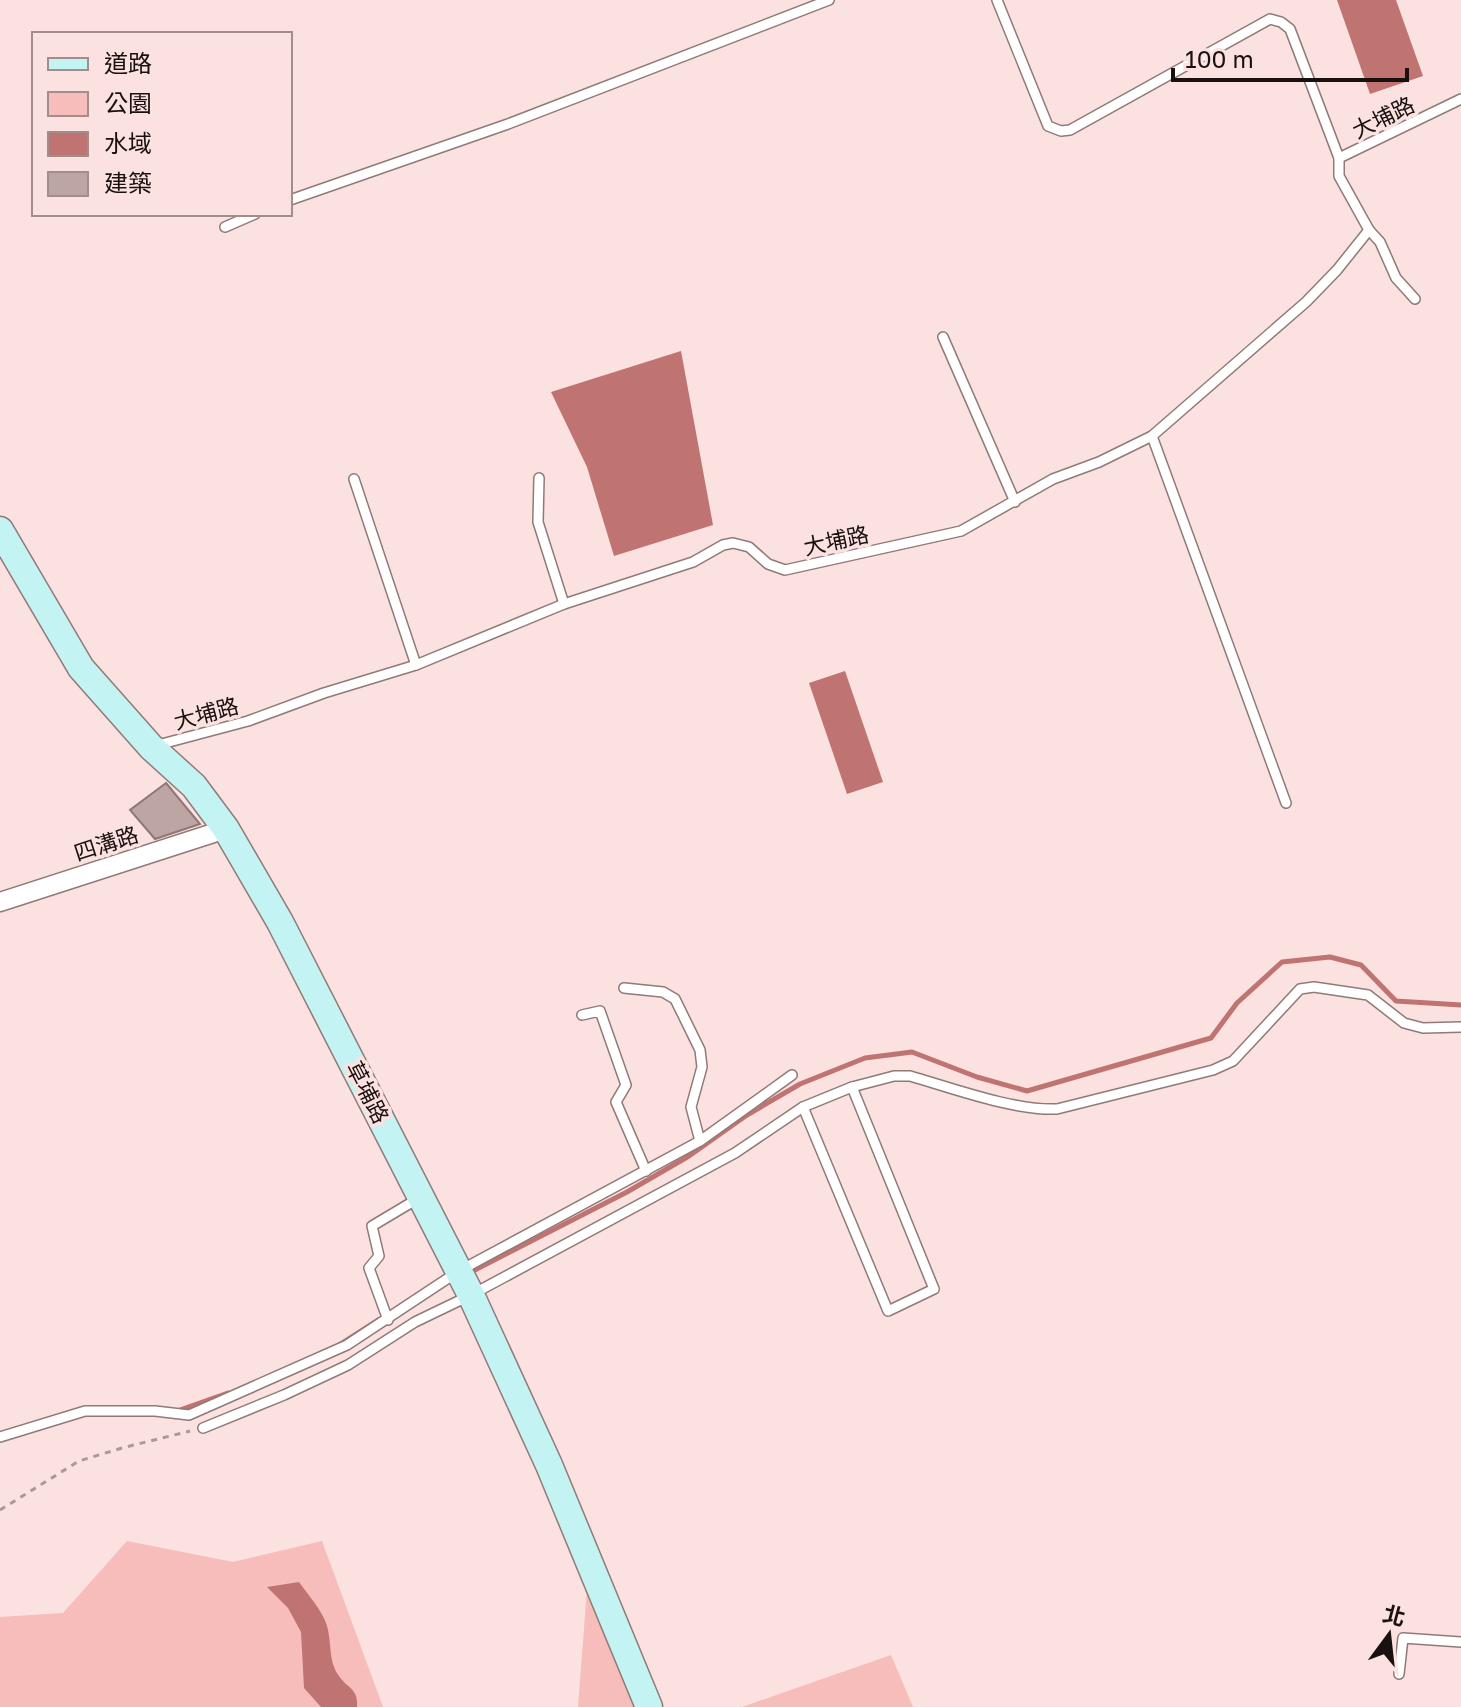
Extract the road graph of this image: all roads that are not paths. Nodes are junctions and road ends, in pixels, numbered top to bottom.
1 (829, 0) edge
2 (997, 0) edge
3 (1461, 99) edge
4 (1339, 158) junction
5 (292, 199) edge
6 (250, 216) edge
7 (225, 227) dead end
8 (1369, 230) junction
9 (1415, 299) dead end
10 (943, 337) dead end
11 (1152, 436) junction
12 (539, 478) dead end
13 (354, 479) dead end
14 (1015, 502) junction
15 (0, 530) edge
16 (564, 604) junction
17 (416, 665) junction
18 (151, 747) junction
19 (1286, 803) dead end
20 (226, 829) junction
21 (0, 902) edge
22 (624, 988) dead end
23 (582, 1015) dead end
24 (1461, 1027) edge
25 (792, 1075) dead end
26 (852, 1087) junction
27 (803, 1107) junction
28 (700, 1141) junction
29 (646, 1171) junction
30 (421, 1196) junction
31 (459, 1271) junction
32 (471, 1295) junction
33 (388, 1320) junction
34 (203, 1428) road end
35 (0, 1437) edge
36 (1461, 1642) edge
37 (1399, 1674) dead end
38 (649, 1707) edge

1 - 5 lane
2 - 4 lane, 大埔路
3 - 4 lane, 大埔路
4 - 8 lane
6 - 7 lane
8 - 9 lane
8 - 11 lane, 大埔路
10 - 14 lane
11 - 14 lane, 大埔路
11 - 19 lane
12 - 16 lane
13 - 17 lane
14 - 16 lane, 大埔路
15 - 18 street, 草埔路
16 - 17 lane, 大埔路
17 - 18 lane, 大埔路
18 - 20 street, 草埔路
20 - 21 street, 四溝路
20 - 30 street, 草埔路
22 - 28 lane
23 - 29 lane
24 - 26 lane
25 - 28 lane
26 - 27 lane
26 - 27 lane
27 - 32 lane
28 - 29 lane
29 - 31 lane
30 - 31 street, 草埔路
30 - 33 lane
31 - 32 street, 草埔路
31 - 33 lane
32 - 34 lane
32 - 38 street, 草埔路
33 - 35 lane
36 - 37 lane

